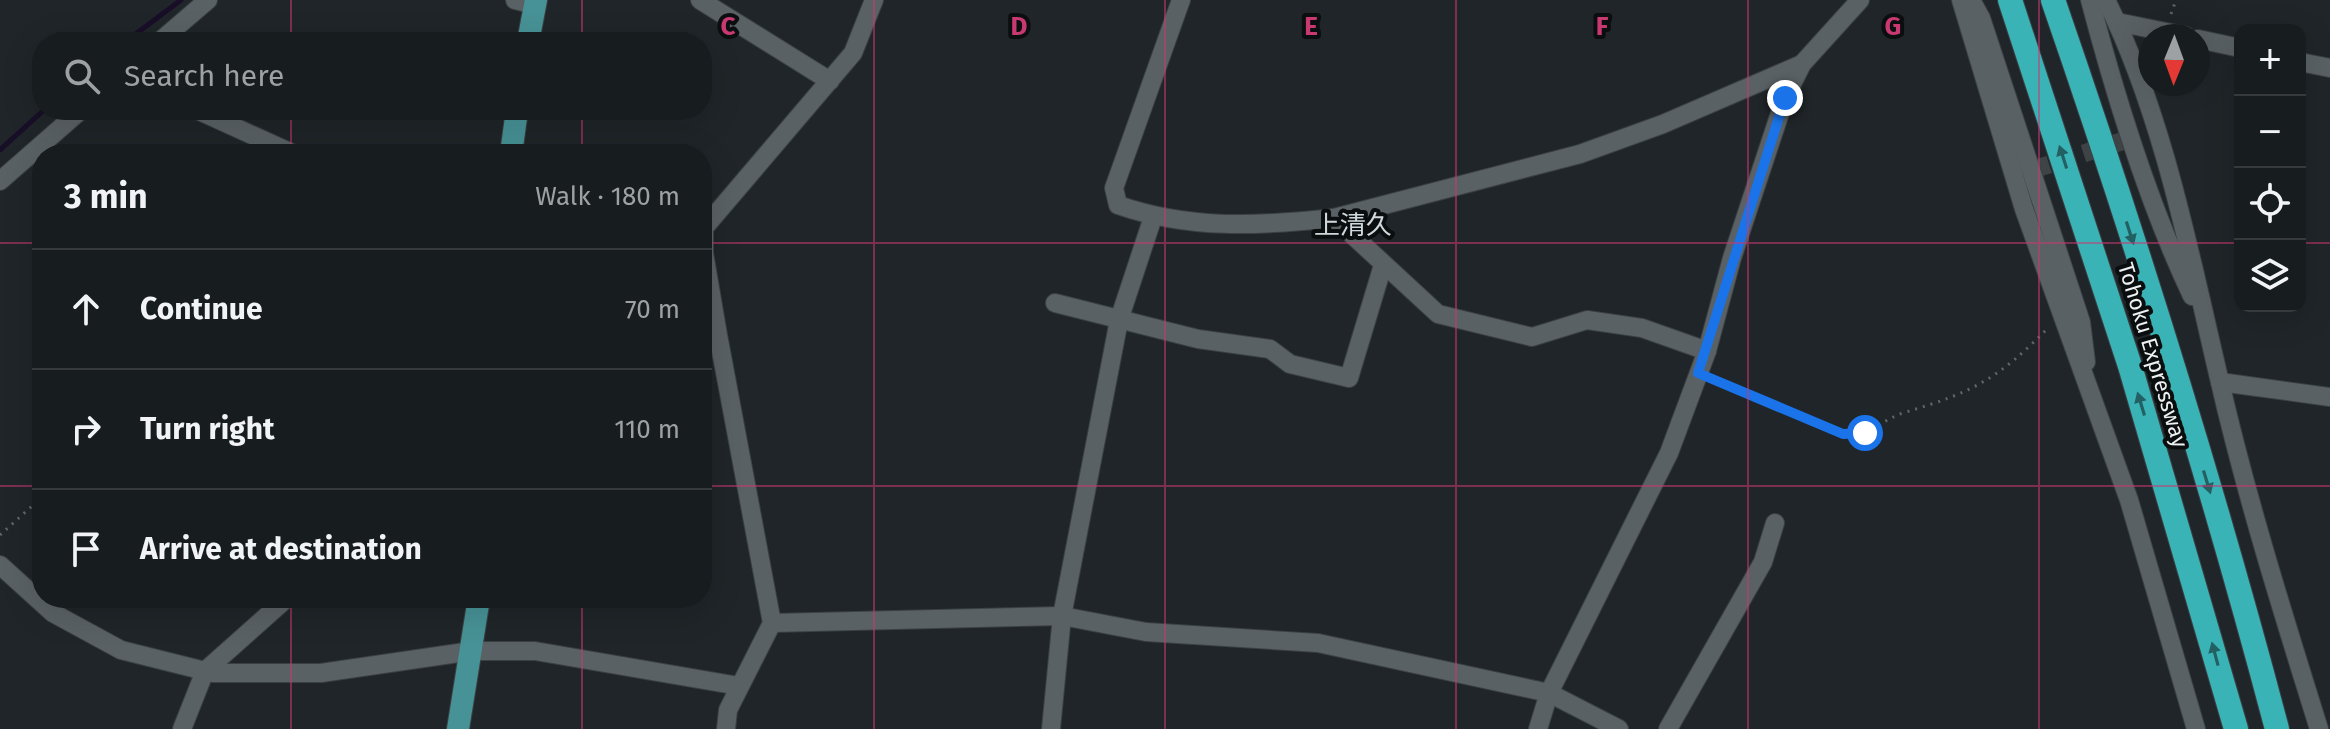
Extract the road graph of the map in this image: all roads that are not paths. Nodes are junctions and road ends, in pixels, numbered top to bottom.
1 (208, 0) edge
2 (700, 0) edge
3 (874, 0) edge
4 (1181, 0) edge
5 (1860, 0) edge
6 (1961, 0) edge
7 (1971, 0) edge
8 (2010, 0) edge
9 (2053, 0) edge
10 (2090, 0) edge
11 (2106, 0) edge
12 (529, 2) edge
13 (2117, 22) junction
14 (2138, 26) edge
15 (171, 32) edge
16 (528, 32) edge
17 (2210, 42) edge
18 (2234, 47) edge
19 (2306, 63) edge
20 (1802, 64) junction
21 (2330, 68) edge
22 (830, 81) junction
23 (70, 120) edge
24 (219, 120) edge
25 (516, 120) edge
26 (42, 144) edge
27 (272, 144) edge
28 (512, 144) edge
29 (32, 153) edge
30 (0, 181) edge
31 (1153, 217) junction
32 (1334, 218) junction
33 (712, 219) edge
34 (1383, 265) junction
35 (712, 303) edge
36 (1055, 303) dead end
37 (1119, 320) junction
38 (2207, 326) junction
39 (1707, 351) junction
40 (2086, 380) junction
41 (2220, 382) junction
42 (2330, 397) edge
43 (1775, 523) dead end
44 (0, 565) edge
45 (32, 594) edge
46 (47, 608) edge
47 (276, 608) edge
48 (478, 608) edge
49 (1062, 616) junction
50 (772, 623) junction
51 (472, 651) junction
52 (205, 671) junction
53 (739, 686) junction
54 (1549, 693) junction
55 (182, 729) edge
56 (458, 729) edge
57 (726, 729) edge
58 (1051, 729) edge
59 (1538, 729) edge
60 (1619, 729) edge
61 (1668, 729) edge
62 (2196, 729) edge
63 (2236, 729) edge
64 (2277, 729) edge
65 (2319, 729) edge

1 - 15 street
2 - 22 street
3 - 22 street
4 - 31 street
5 - 20 street
6 - 40 street
7 - 40 street
63 -> 8 highway, Tohoku Expressway
9 -> 64 highway, Tohoku Expressway
10 - 38 street
11 - 13 street
12 - 16 main road
13 - 14 street
13 - 38 street
17 - 18 street
19 - 21 street
20 - 32 street
20 - 39 street
22 - 33 street
23 - 26 street
24 - 27 street
25 - 28 main road
29 - 30 street
31 - 32 street
31 - 37 street
32 - 34 street
34 - 37 street
34 - 39 street
35 - 50 street
36 - 37 street
37 - 49 street
38 - 41 street
39 - 54 street
40 - 62 street
41 - 42 street
41 - 65 street
43 - 61 street
44 - 45 street
46 - 52 street
47 - 52 street
48 - 51 main road
49 - 50 street
49 - 54 street
49 - 58 street
50 - 53 street
51 - 52 street
51 - 53 street
51 - 56 main road
52 - 55 street
53 - 57 street
54 - 59 street
54 - 60 street

